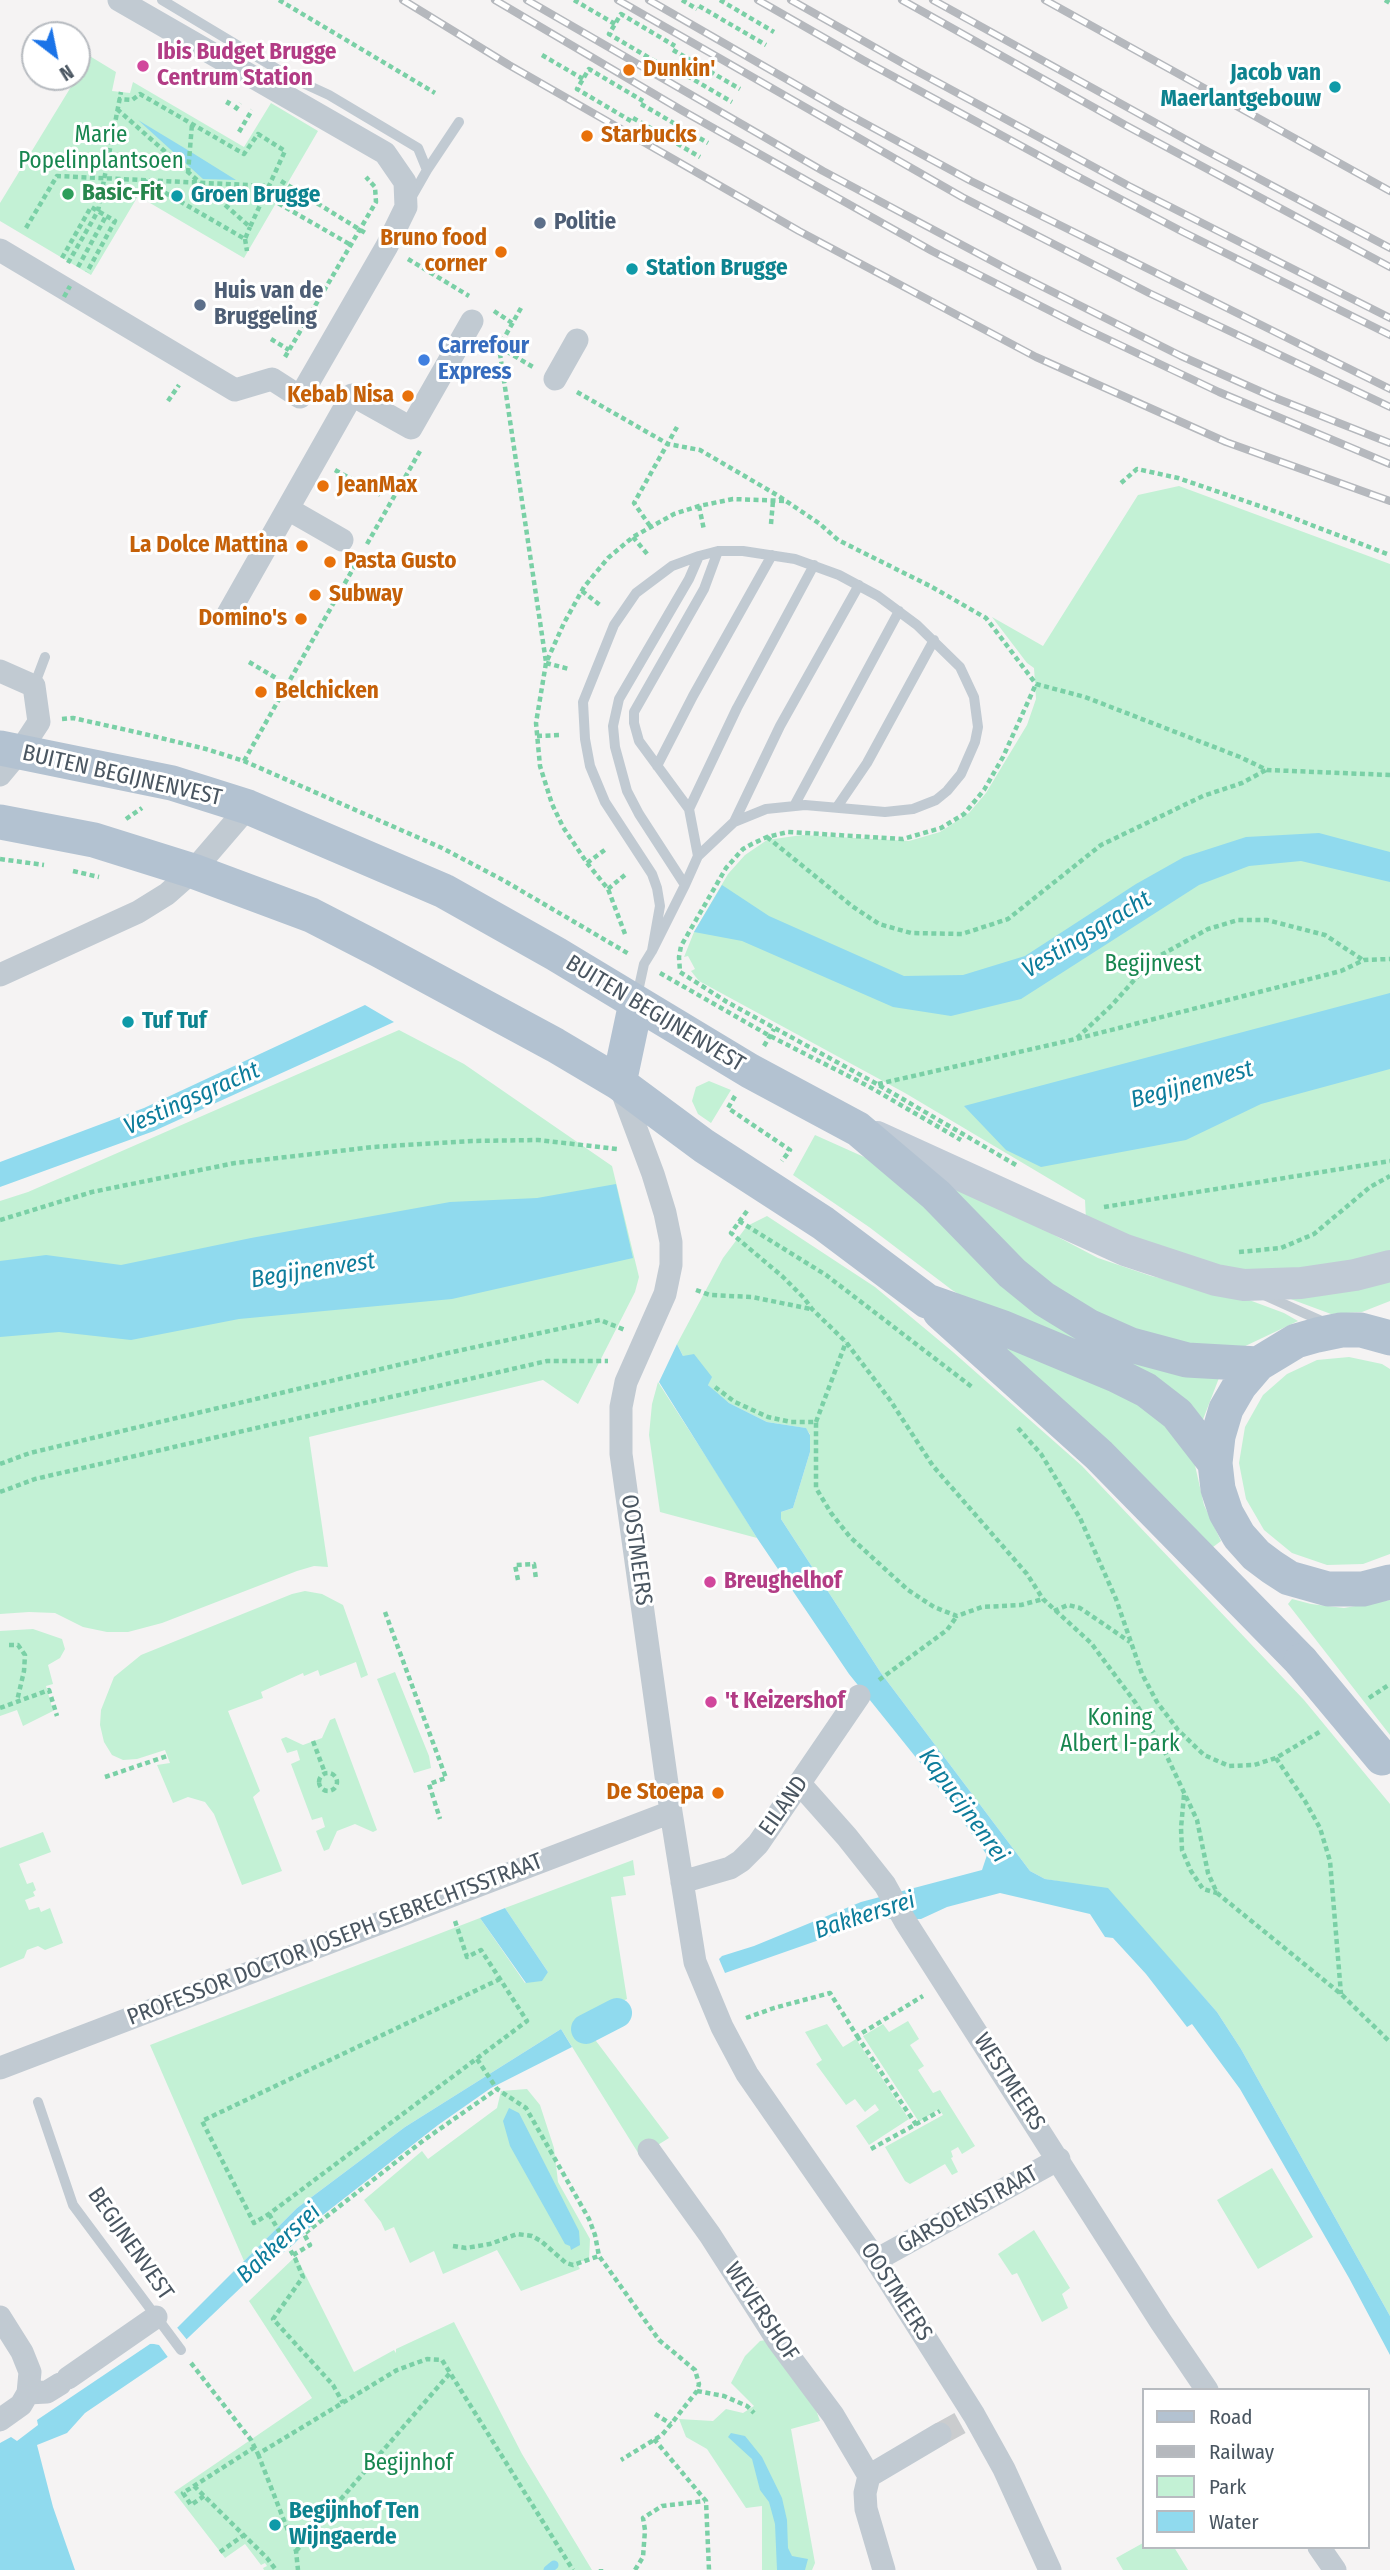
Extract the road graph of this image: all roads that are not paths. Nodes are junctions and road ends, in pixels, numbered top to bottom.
1 (119, 0) edge
2 (162, 0) edge
3 (459, 122) dead end
4 (427, 170) junction
5 (406, 207) junction
6 (0, 250) edge
7 (478, 309) road end
8 (577, 340) dead end
9 (555, 379) road end
10 (288, 509) junction
11 (342, 540) dead end
12 (718, 551) junction
13 (772, 555) junction
14 (699, 556) junction
15 (814, 565) junction
16 (859, 585) junction
17 (899, 611) junction
18 (228, 614) dead end
19 (934, 640) junction
20 (45, 657) dead end
21 (0, 671) edge
22 (34, 686) junction
23 (7, 758) edge
24 (657, 766) junction
25 (794, 806) junction
26 (248, 807) junction
27 (837, 807) junction
28 (688, 809) junction
29 (0, 822) edge
30 (734, 822) junction
31 (698, 856) junction
32 (193, 871) junction
33 (685, 885) junction
34 (652, 951) junction
35 (0, 975) edge
36 (636, 1003) junction
37 (619, 1083) junction
38 (858, 1129) junction
39 (1390, 1266) edge
40 (1244, 1285) junction
41 (927, 1301) junction
42 (1370, 1328) edge
43 (1258, 1364) junction
44 (1215, 1463) junction
45 (1256, 1555) junction
46 (1390, 1582) edge
47 (1301, 1661) junction
48 (859, 1696) dead end
49 (1386, 1763) edge
50 (800, 1784) junction
51 (671, 1812) junction
52 (682, 1882) junction
53 (0, 2068) edge
54 (38, 2102) dead end
55 (649, 2150) dead end
56 (1059, 2160) junction
57 (876, 2260) junction
58 (0, 2317) edge
59 (161, 2323) junction
60 (181, 2350) road end
61 (1206, 2388) edge
62 (28, 2393) junction
63 (0, 2420) edge
64 (958, 2424) junction
65 (869, 2476) junction
66 (1320, 2549) edge
67 (884, 2570) edge
68 (1050, 2570) edge
69 (1335, 2570) edge

1 - 5 street
2 - 4 lane
3 - 4 lane
4 - 5 lane
5 - 6 street
7 - 10 street
8 - 9 street
10 - 11 street
10 - 18 street
12 - 13 lane
12 - 14 lane
12 - 24 lane
13 - 15 lane
13 - 24 lane
14 - 33 lane
14 - 34 lane
15 - 16 lane
15 - 28 lane
16 - 17 lane
16 - 30 lane
17 - 19 lane
17 - 25 lane
19 - 27 lane
19 - 27 lane
20 - 22 lane
21 - 22 street
22 - 23 street
23 - 26 main road, BUITEN BEGIJNENVEST
24 - 28 lane
25 - 27 lane
25 - 30 lane
26 - 32 street
26 - 36 main road, BUITEN BEGIJNENVEST
28 - 31 lane
29 - 32 main road
30 - 31 lane
31 - 33 lane
32 - 35 street
32 - 37 main road
33 - 34 lane
34 - 36 lane
36 - 37 main road
36 - 38 main road, BUITEN BEGIJNENVEST
37 - 41 main road
37 - 51 street, OOSTMEERS
38 - 40 main road
38 - 43 main road, BUITEN BEGIJNENVEST
39 - 40 main road
40 - 42 lane
41 - 44 main road
41 - 47 main road
42 - 43 main road
43 - 44 main road
44 - 45 main road
45 - 46 main road
45 - 47 main road
47 - 49 main road, bridge
48 - 50 street, EILAND
50 - 52 street, EILAND
50 - 56 street, WESTMEERS
51 - 52 street, OOSTMEERS
51 - 53 street, PROFESSOR DOCTOR JOSEPH SEBRECHTSSTRAAT
52 - 57 street, OOSTMEERS
54 - 59 lane, BEGIJNENVEST
55 - 65 street, WEVERSHOF
56 - 57 street, GARSOENSTRAAT
56 - 61 street, WESTMEERS
57 - 64 street, OOSTMEERS
58 - 62 street
59 - 60 lane, BEGIJNENVEST
59 - 62 street
62 - 63 street
64 - 65 street
64 - 68 street, OOSTMEERS
65 - 67 street
66 - 69 street

